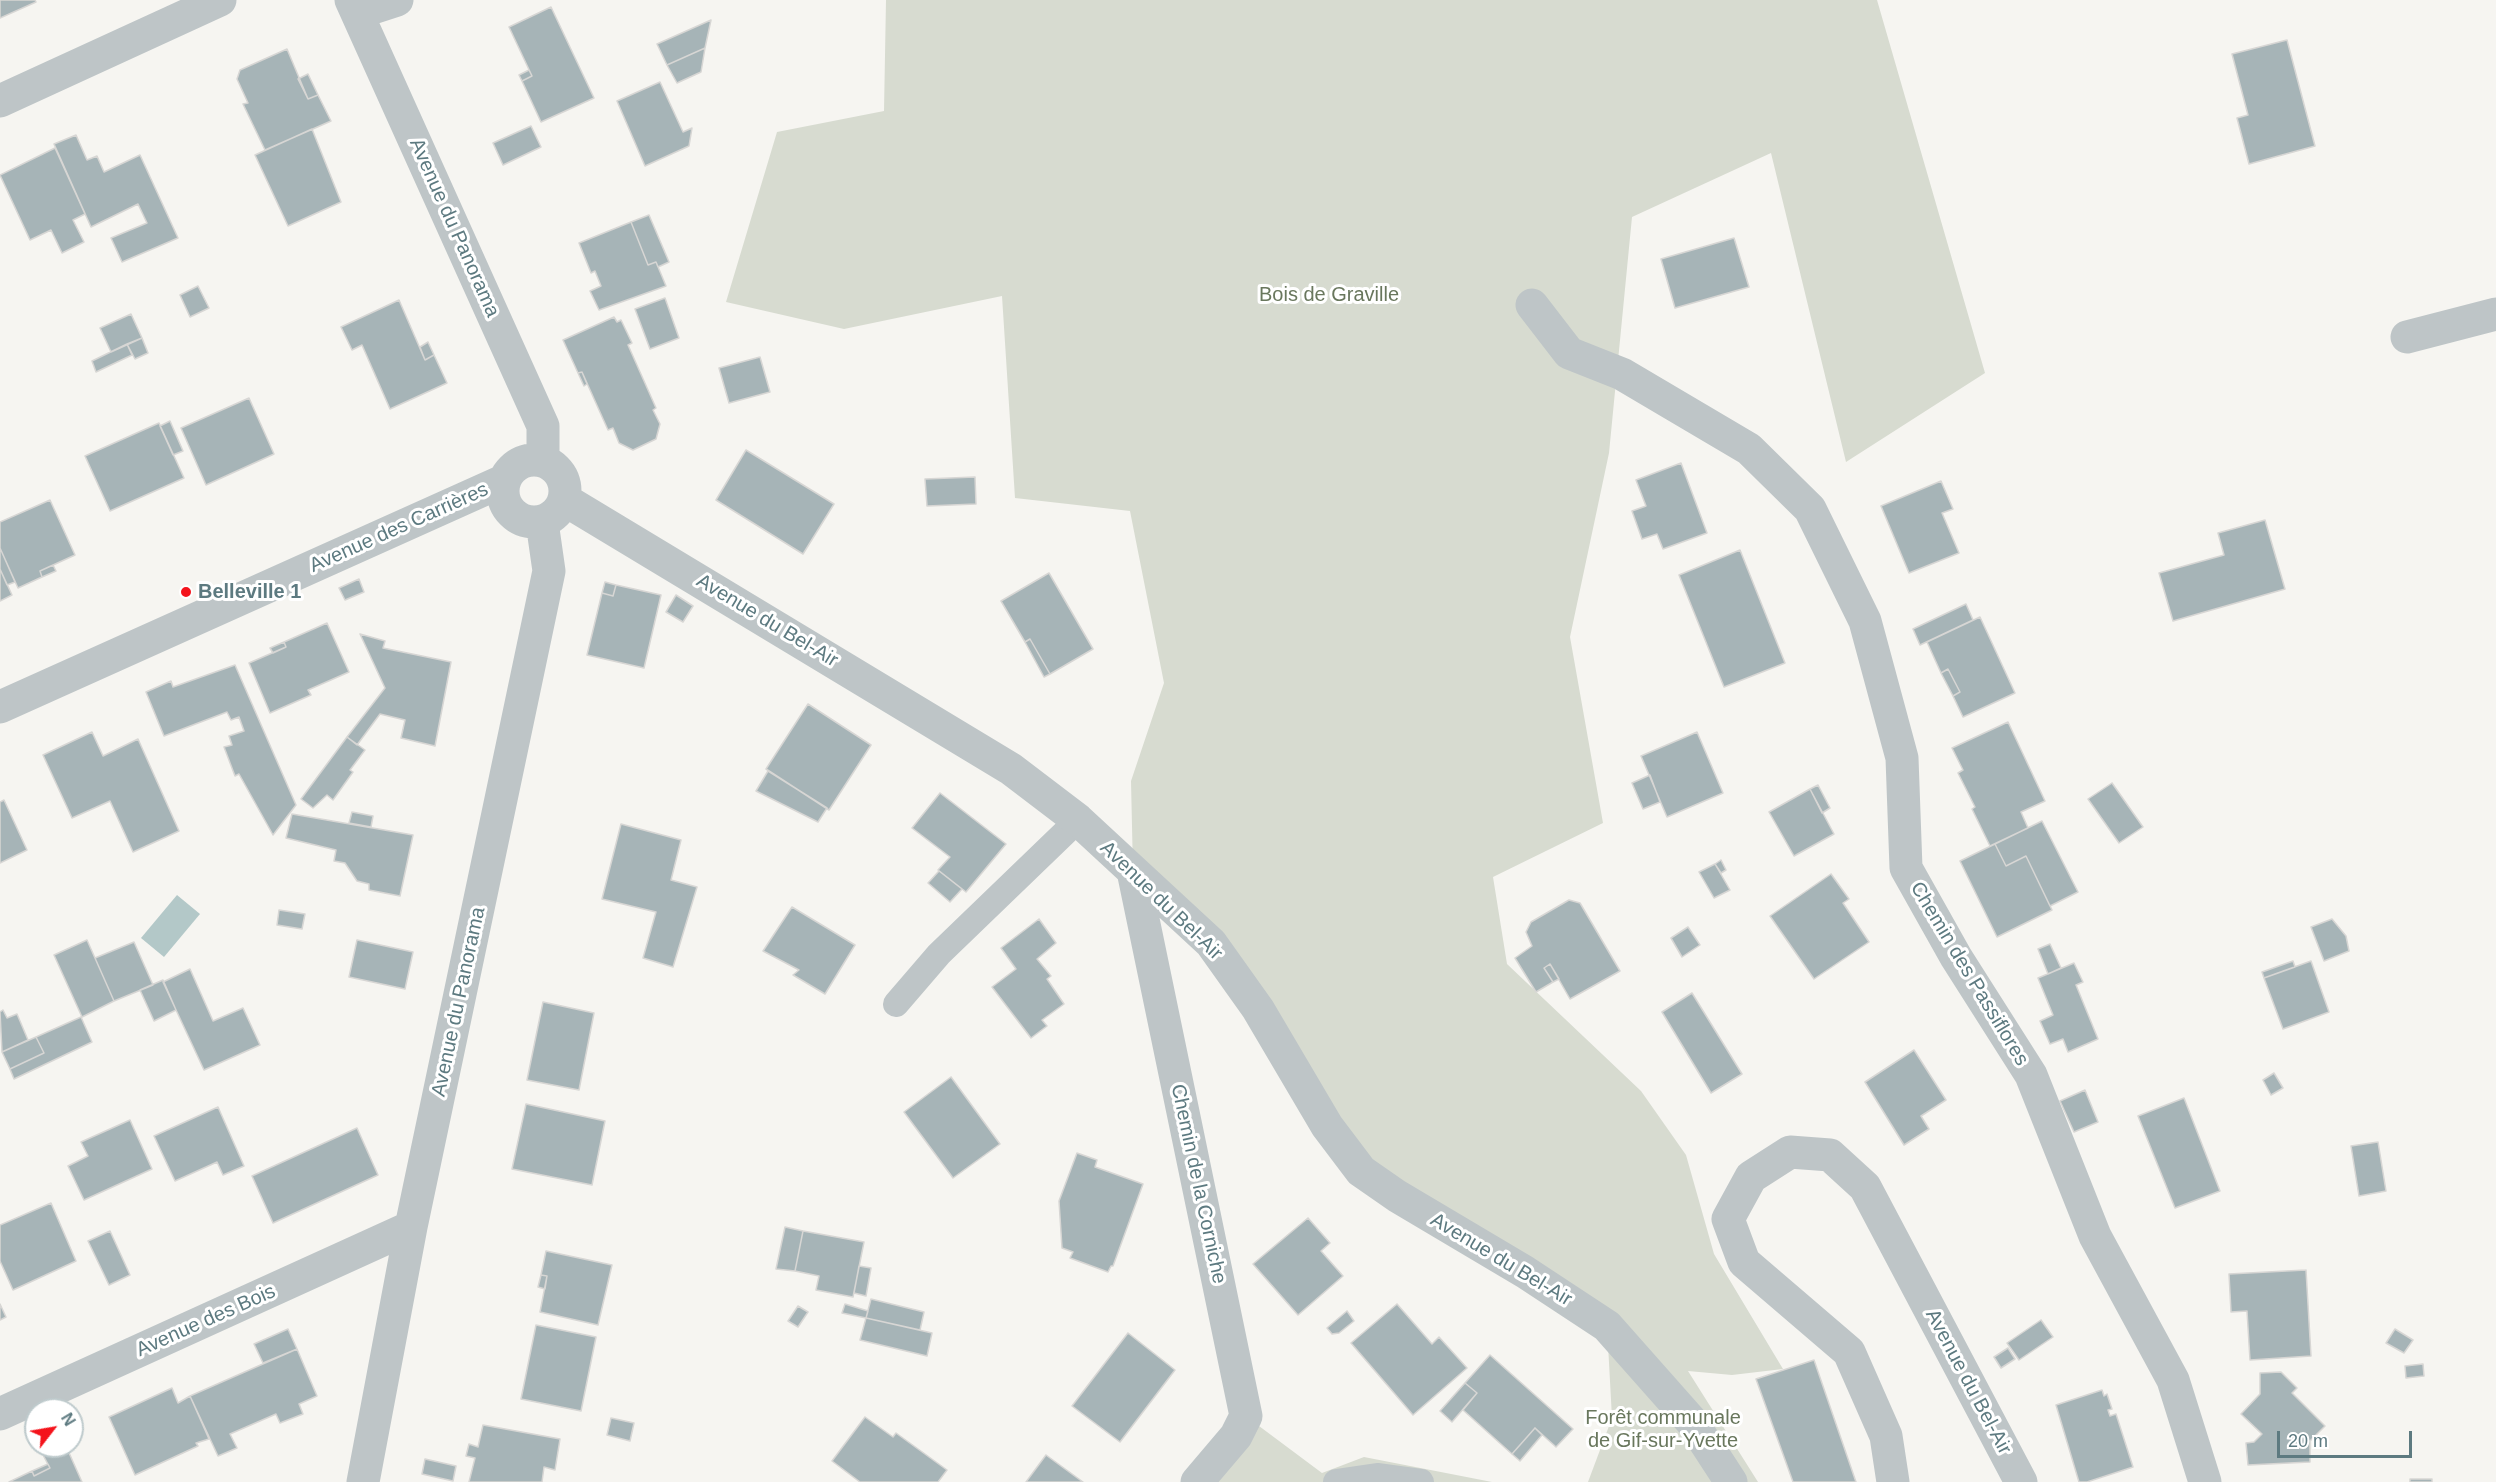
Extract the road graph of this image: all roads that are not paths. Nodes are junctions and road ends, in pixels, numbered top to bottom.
1 (220, 0) edge
2 (397, 0) edge
3 (354, 6) edge
4 (0, 101) edge
5 (1532, 305) dead end
6 (2496, 314) edge
7 (2407, 337) dead end
8 (543, 460) junction
9 (503, 481) junction
10 (565, 500) junction
11 (542, 522) junction
12 (0, 707) edge
13 (1078, 820) junction
14 (1132, 871) junction
15 (896, 1004) dead end
16 (411, 1227) junction
17 (0, 1414) edge
18 (363, 1482) edge
19 (1197, 1482) edge
20 (1336, 1482) edge
21 (1421, 1482) edge
22 (1731, 1482) edge
23 (1893, 1482) edge
24 (2021, 1482) edge
25 (2205, 1482) edge

1 - 4 street
2 - 3 street
3 - 8 street, Avenue du Panorama
5 - 25 street, Chemin des Passiflores
6 - 7 street
8 - 9 street
8 - 10 street
9 - 11 street
9 - 12 street, Avenue des Carrières
10 - 11 street
10 - 13 street, Avenue du Bel-Air
11 - 16 street, Avenue du Panorama
13 - 14 street, Avenue du Bel-Air
13 - 15 lane
14 - 19 street, Chemin de la Corniche
14 - 22 street, Avenue du Bel-Air
16 - 17 street, Avenue des Bois
16 - 18 street, Avenue du Panorama
20 - 21 lane
23 - 24 street, Avenue du Bel-Air

